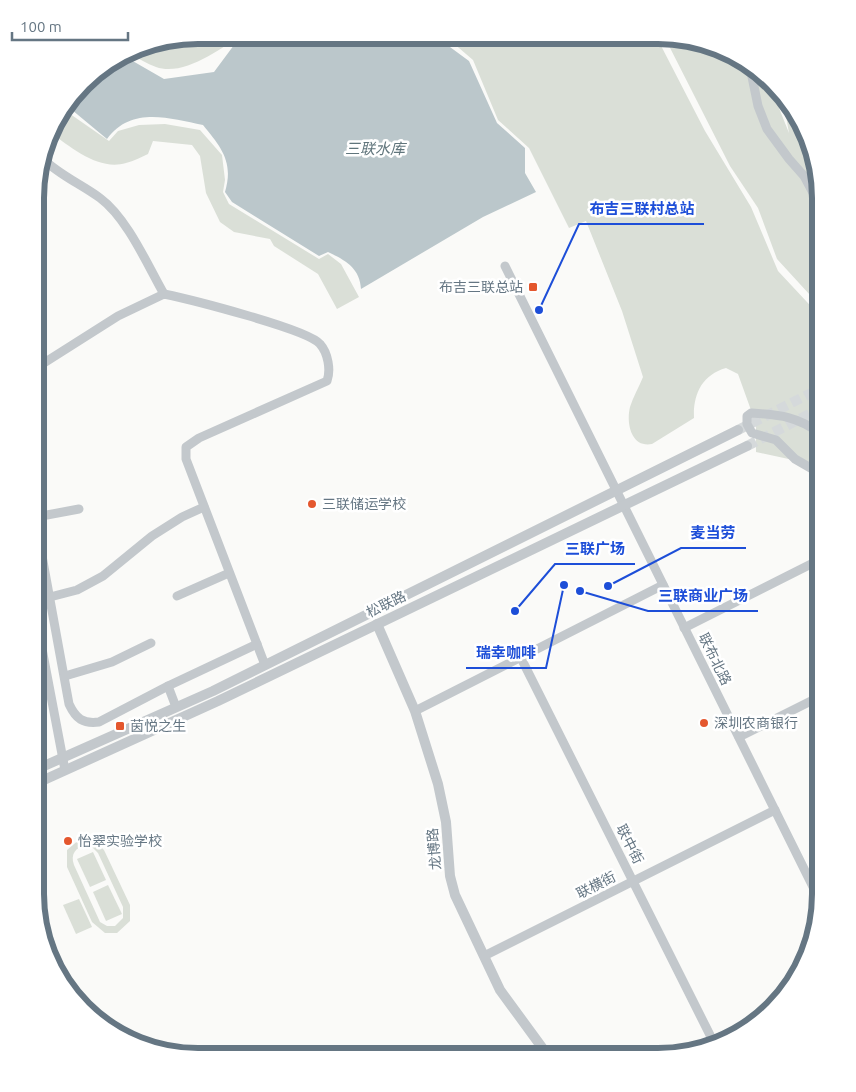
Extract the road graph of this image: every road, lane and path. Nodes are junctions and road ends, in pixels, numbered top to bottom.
1 (752, 76) edge
2 (48, 164) edge
3 (812, 190) edge
4 (505, 266) dead end
5 (164, 294) junction
6 (44, 363) edge
7 (812, 427) edge
8 (738, 430) tunnel mouth
9 (746, 446) tunnel mouth
10 (812, 468) edge
11 (616, 490) junction
12 (623, 505) junction
13 (204, 507) junction
14 (79, 509) dead end
15 (44, 516) edge
16 (812, 564) edge
17 (44, 566) edge
18 (230, 573) junction
19 (663, 585) junction
20 (177, 596) dead end
21 (50, 598) junction
22 (376, 624) junction
23 (684, 628) junction
24 (151, 643) dead end
25 (257, 644) junction
26 (521, 658) junction
27 (44, 660) edge
28 (265, 665) junction
29 (65, 676) junction
30 (168, 686) junction
31 (812, 700) edge
32 (176, 707) junction
33 (415, 711) junction
34 (738, 737) junction
35 (62, 758) junction
36 (44, 766) edge
37 (65, 770) junction
38 (44, 780) edge
39 (775, 810) junction
40 (633, 882) junction
41 (812, 885) edge
42 (484, 956) junction
43 (712, 1039) edge
44 (542, 1048) edge

1 - 3 street
2 - 5 street
4 - 11 street, 联布北路
5 - 6 street
5 - 13 street
7 - 10 street
8 - 11 street, 松联路
9 - 12 street, 松联路
11 - 12 street, 联布北路
11 - 28 street, 松联路
12 - 19 street, 联布北路
12 - 22 street, 松联路
13 - 18 street
13 - 21 street
14 - 15 street
16 - 23 street
17 - 21 street
18 - 20 street
18 - 25 street
19 - 23 street, 联布北路
19 - 26 street
21 - 29 street
22 - 33 street, 龙博路
22 - 37 street, 松联路
23 - 34 street, 联布北路
24 - 29 street
25 - 28 street
25 - 30 street
26 - 33 street
26 - 40 street, 联中街
27 - 35 street
28 - 32 street, 松联路
29 - 30 street
30 - 32 street
31 - 34 street
32 - 35 street, 松联路
33 - 42 street, 龙博路
34 - 39 street, 联布北路
35 - 36 street, 松联路
35 - 37 street
37 - 38 street, 松联路
39 - 40 street, 联横街
39 - 41 street, 联布北路
40 - 42 street, 联横街
40 - 43 street, 联中街
42 - 44 street, 龙博路

